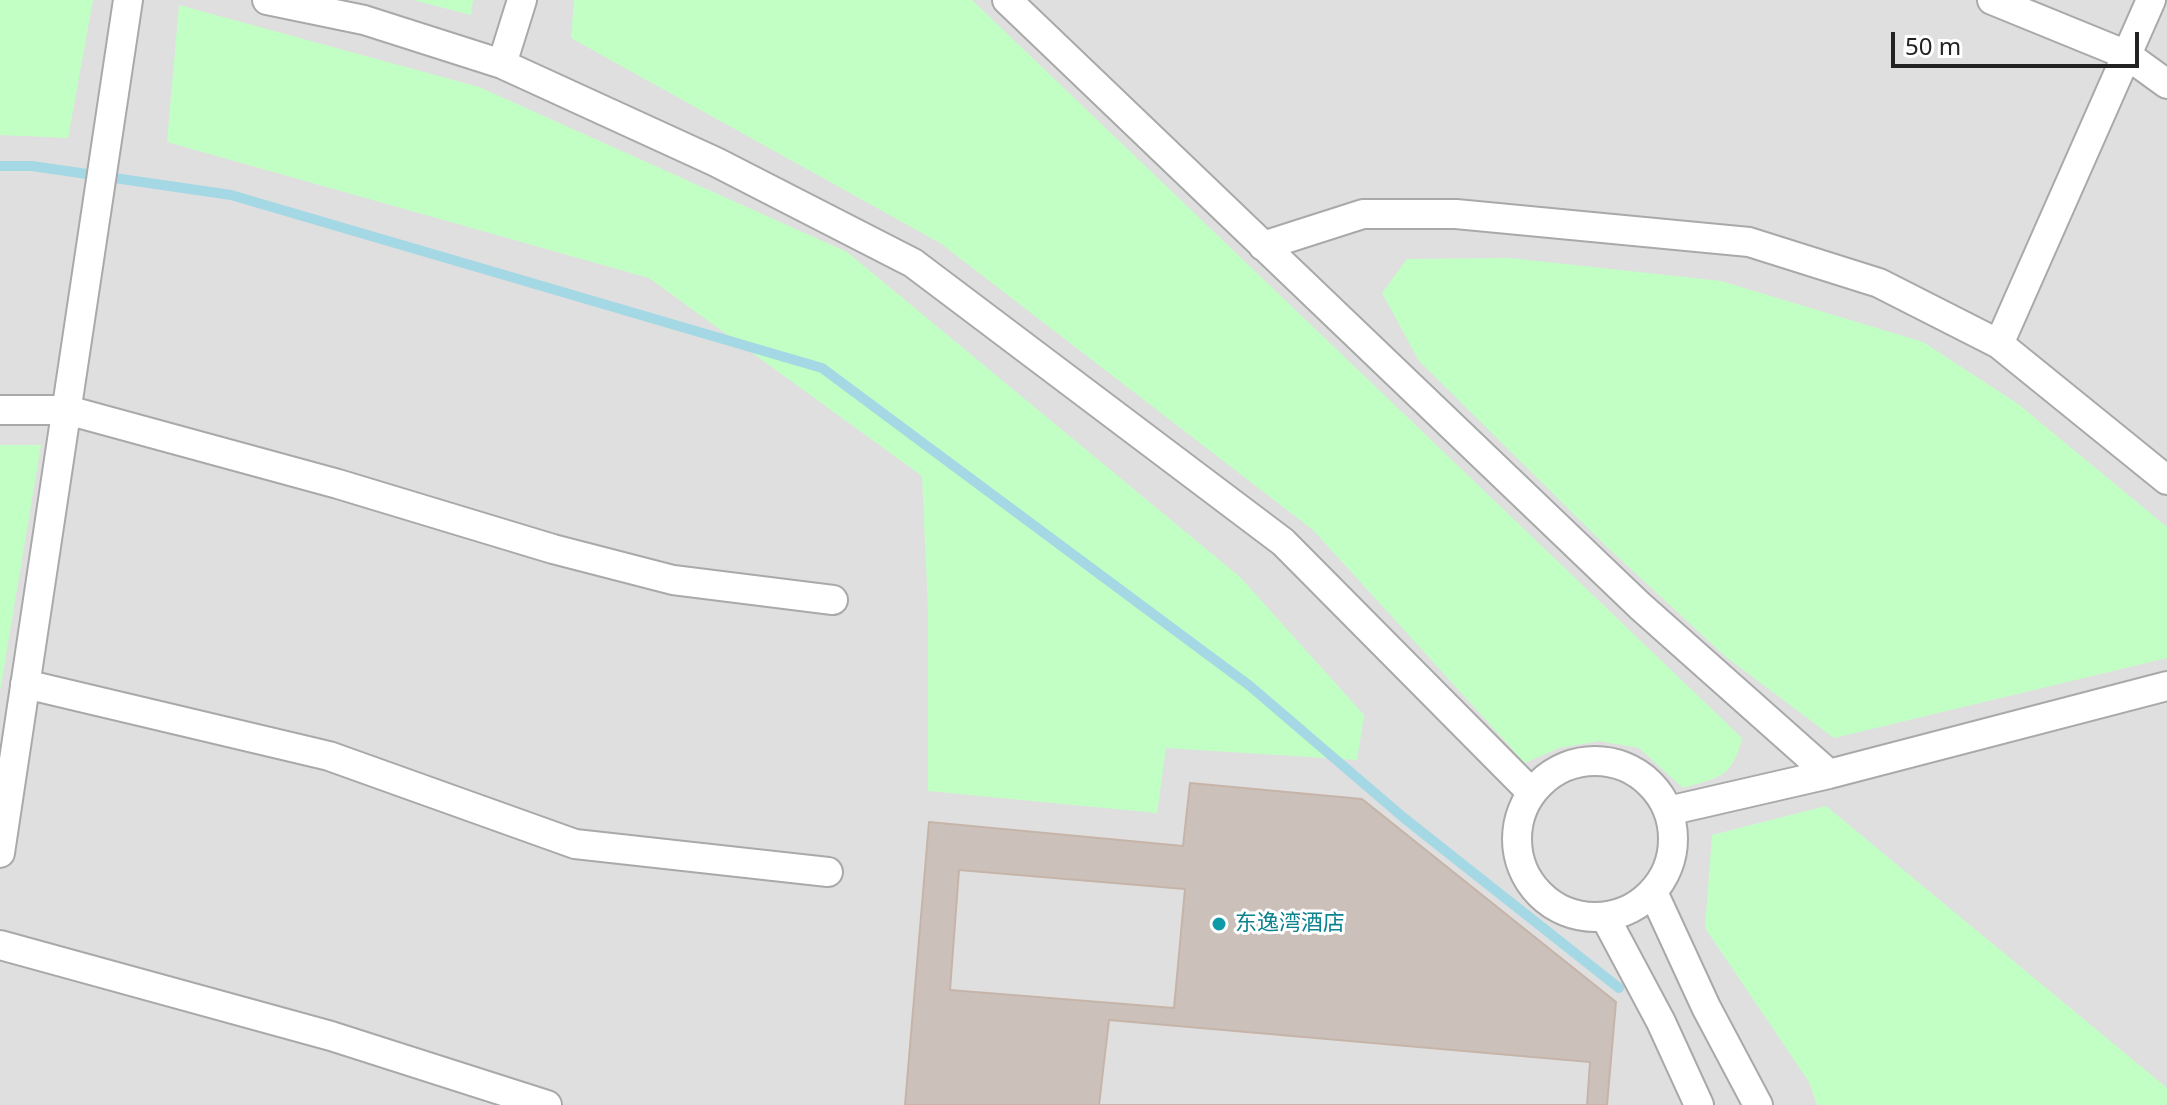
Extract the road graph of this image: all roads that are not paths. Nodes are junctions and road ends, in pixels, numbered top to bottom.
1 (128, 0) edge
2 (267, 0) edge
3 (522, 0) edge
4 (1007, 0) edge
5 (1992, 0) edge
6 (2151, 0) edge
7 (2127, 55) junction
8 (502, 64) junction
9 (2167, 84) edge
10 (1263, 246) junction
11 (1999, 344) junction
12 (0, 410) edge
13 (67, 410) junction
14 (2167, 480) edge
15 (833, 600) dead end
16 (25, 684) junction
17 (2167, 686) edge
18 (1829, 774) junction
19 (1531, 792) junction
20 (1668, 811) junction
21 (0, 853) edge
22 (828, 872) dead end
23 (1653, 892) junction
24 (1605, 917) junction
25 (0, 945) edge
26 (547, 1105) edge
27 (1699, 1105) edge
28 (1758, 1105) edge

1 - 13 street
2 - 8 street
3 - 8 street
4 - 10 street
5 - 7 street
6 - 7 street
7 - 9 street
7 - 11 street
8 - 19 street
10 - 11 street
10 - 18 street
11 - 14 street
12 - 13 street
13 - 15 street
13 - 16 street
16 - 21 street
16 - 22 street
17 - 18 street
18 - 20 street
19 - 20 street
19 - 24 street
20 - 23 street
23 - 24 street
23 - 28 street
24 - 27 street
25 - 26 street

